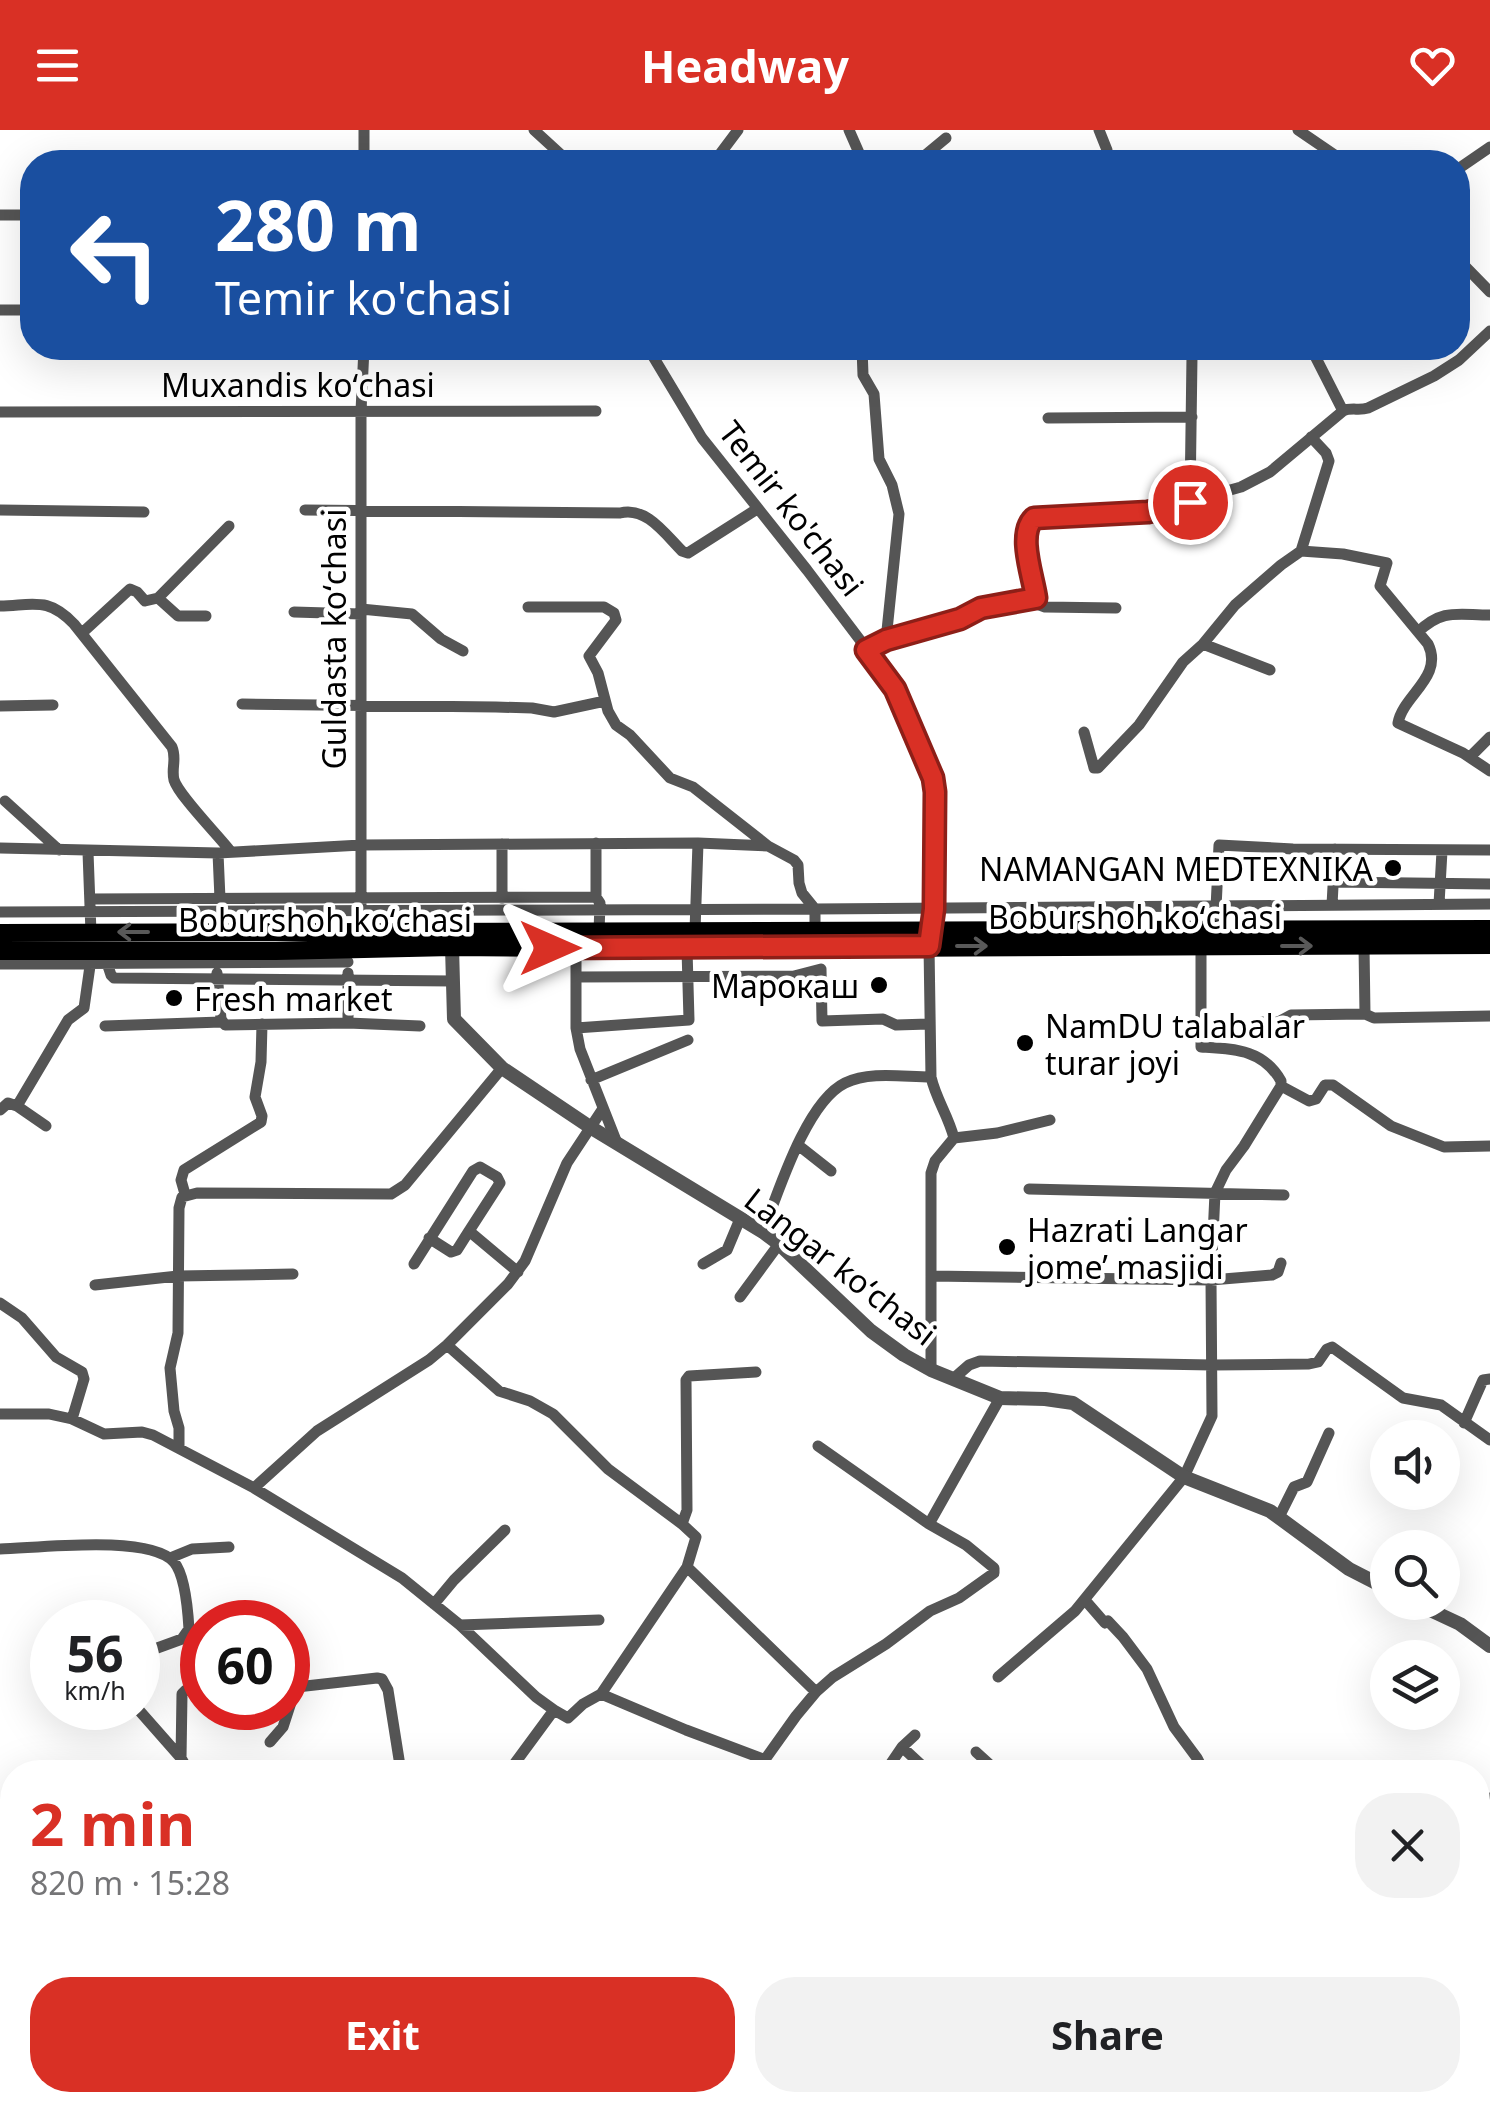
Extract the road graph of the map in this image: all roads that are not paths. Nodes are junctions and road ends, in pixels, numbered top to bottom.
1 (534, 130) edge
2 (1298, 130) edge
3 (946, 138) dead end
4 (556, 150) edge
5 (932, 150) edge
6 (1327, 150) edge
7 (1470, 271) edge
8 (1490, 292) edge
9 (1490, 331) edge
10 (1470, 350) edge
11 (363, 360) edge
12 (655, 360) edge
13 (862, 360) edge
14 (1192, 360) edge
15 (1316, 360) edge
16 (1459, 360) edge
17 (361, 411) junction
18 (596, 411) dead end
19 (1343, 411) junction
20 (0, 412) edge
21 (1048, 418) dead end
22 (1192, 418) junction
23 (1311, 437) junction
24 (1190, 502) junction
25 (757, 509) junction
26 (0, 510) edge
27 (306, 510) dead end
28 (144, 512) dead end
29 (361, 512) junction
30 (229, 526) dead end
31 (1302, 551) junction
32 (158, 598) junction
33 (1036, 598) junction
34 (0, 606) edge
35 (528, 608) dead end
36 (1116, 608) dead end
37 (294, 612) dead end
38 (361, 612) junction
39 (1490, 615) edge
40 (206, 616) dead end
41 (1418, 632) junction
42 (82, 633) junction
43 (886, 640) junction
44 (1203, 644) junction
45 (866, 650) junction
46 (463, 651) dead end
47 (1270, 670) dead end
48 (605, 701) junction
49 (242, 704) dead end
50 (53, 705) dead end
51 (0, 706) edge
52 (361, 706) junction
53 (1084, 732) dead end
54 (1490, 737) edge
55 (1470, 757) junction
56 (1490, 770) edge
57 (5, 801) dead end
58 (596, 843) junction
59 (698, 843) junction
60 (502, 844) junction
61 (361, 845) junction
62 (768, 846) junction
63 (0, 848) edge
64 (58, 850) junction
65 (1334, 850) junction
66 (1490, 850) edge
67 (1442, 851) junction
68 (88, 852) junction
69 (225, 852) junction
70 (1333, 882) junction
71 (1440, 884) junction
72 (1490, 884) edge
73 (502, 898) junction
74 (220, 899) junction
75 (361, 904) junction
76 (598, 904) junction
77 (1332, 904) junction
78 (1440, 904) junction
79 (1490, 904) edge
80 (1216, 905) junction
81 (90, 906) junction
82 (1009, 907) junction
83 (1082, 907) junction
84 (696, 909) junction
85 (815, 909) junction
86 (934, 909) junction
87 (0, 912) edge
88 (23, 912) junction
89 (1215, 929) junction
90 (1490, 929) edge
91 (815, 930) junction
92 (1009, 930) junction
93 (1082, 930) junction
94 (361, 931) junction
95 (599, 932) junction
96 (0, 933) edge
97 (24, 933) junction
98 (930, 938) junction
99 (691, 940) junction
100 (1201, 945) junction
101 (1490, 945) edge
102 (1364, 946) junction
103 (452, 947) junction
104 (576, 948) junction
105 (0, 951) edge
106 (95, 952) junction
107 (348, 956) junction
108 (174, 957) junction
109 (216, 957) junction
110 (0, 964) edge
111 (576, 977) junction
112 (688, 977) junction
113 (174, 978) junction
114 (217, 978) junction
115 (348, 980) junction
116 (452, 981) junction
117 (1366, 1014) junction
118 (1490, 1016) edge
119 (221, 1022) junction
120 (1255, 1022) dead end
121 (348, 1023) junction
122 (262, 1024) junction
123 (930, 1024) junction
124 (106, 1026) dead end
125 (420, 1026) dead end
126 (576, 1028) junction
127 (688, 1040) dead end
128 (502, 1068) junction
129 (930, 1077) junction
130 (590, 1080) junction
131 (1280, 1086) junction
132 (17, 1106) junction
133 (0, 1110) edge
134 (602, 1110) junction
135 (1050, 1120) dead end
136 (46, 1126) dead end
137 (590, 1127) junction
138 (954, 1138) junction
139 (617, 1144) junction
140 (798, 1145) junction
141 (1490, 1146) edge
142 (830, 1172) dead end
143 (1029, 1189) dead end
144 (1215, 1193) junction
145 (185, 1194) junction
146 (1284, 1195) dead end
147 (740, 1219) junction
148 (469, 1232) junction
149 (764, 1232) junction
150 (429, 1238) junction
151 (778, 1244) junction
152 (1281, 1262) dead end
153 (414, 1264) dead end
154 (702, 1264) dead end
155 (518, 1272) junction
156 (293, 1274) dead end
157 (178, 1276) junction
158 (931, 1276) junction
159 (1211, 1280) junction
160 (95, 1286) dead end
161 (740, 1297) dead end
162 (0, 1303) edge
163 (448, 1345) junction
164 (1212, 1365) junction
165 (931, 1370) junction
166 (756, 1372) dead end
167 (1490, 1379) edge
168 (953, 1380) junction
169 (1000, 1398) junction
170 (0, 1414) edge
171 (72, 1420) junction
172 (1464, 1423) junction
173 (1329, 1433) dead end
174 (1490, 1440) edge
175 (818, 1446) dead end
176 (178, 1448) junction
177 (1184, 1476) junction
178 (254, 1488) junction
179 (1279, 1518) junction
180 (682, 1524) junction
181 (930, 1524) junction
182 (505, 1530) dead end
183 (230, 1547) dead end
184 (0, 1549) edge
185 (170, 1558) junction
186 (687, 1567) junction
187 (1370, 1579) edge
188 (1085, 1600) junction
189 (434, 1604) junction
190 (599, 1620) dead end
191 (1451, 1620) edge
192 (460, 1625) junction
193 (1490, 1646) edge
194 (160, 1647) edge
195 (998, 1678) dead end
196 (310, 1686) edge
197 (816, 1692) junction
198 (602, 1694) junction
199 (554, 1710) junction
200 (157, 1730) edge
201 (181, 1730) edge
202 (280, 1730) edge
203 (915, 1735) dead end
204 (270, 1742) dead end
205 (902, 1748) junction
206 (976, 1752) dead end
207 (181, 1758) joint
208 (399, 1760) edge
209 (517, 1760) edge
210 (766, 1760) joint
211 (893, 1760) edge
212 (916, 1760) edge
213 (985, 1760) edge
214 (1196, 1760) edge

1 - 4 street
2 - 6 street
3 - 5 street
7 - 8 street
9 - 10 street
11 - 17 street, Guldasta koʻchasi
12 - 25 street, Temir ko'chasi
13 - 43 street
14 - 22 street
15 - 19 street
16 - 19 street
17 - 18 street, Muxandis koʻchasi
17 - 20 street, Muxandis koʻchasi
17 - 29 street, Guldasta koʻchasi
19 - 23 street
21 - 22 street
22 - 24 street
23 - 24 street
23 - 31 street
24 - 33 street
25 - 29 street
25 - 45 street, Temir ko'chasi
26 - 28 street
27 - 29 street
29 - 38 street, Guldasta koʻchasi
30 - 32 street
31 - 41 street
31 - 44 street
32 - 40 street
32 - 42 street
33 - 36 street
33 - 43 street
34 - 42 street
35 - 48 street
37 - 38 street
38 - 46 street
38 - 52 street, Guldasta koʻchasi
39 - 41 street
41 - 55 street
42 - 69 street
43 - 45 street
44 - 47 street
44 - 53 street
45 - 86 street, Temir ko'chasi
48 - 52 street
48 - 62 street
49 - 52 street
50 - 51 street
52 - 61 street, Guldasta koʻchasi
54 - 55 street
55 - 56 street
57 - 64 street
58 - 59 street
58 - 60 street
58 - 76 street
59 - 62 street
59 - 84 street
60 - 61 street
60 - 73 street
61 - 69 street
61 - 75 street, Guldasta koʻchasi
62 - 85 street
63 - 64 street
64 - 68 street
65 - 67 street
65 - 70 street
65 - 80 street
66 - 67 street
67 - 71 street
68 - 69 street
68 - 81 street
69 - 74 street
70 - 71 street
70 - 77 street
71 - 72 street
71 - 78 street
73 - 75 street
73 - 76 street
74 - 75 street
74 - 81 street
75 - 76 street
75 - 81 street
75 - 94 street, Guldasta koʻchasi
76 - 84 street
76 - 95 street
77 - 78 street
77 - 80 street
78 - 79 street
80 - 83 street
80 - 89 street
81 - 88 street
81 - 106 street
82 - 83 street
82 - 86 street
82 - 92 street
83 - 93 street
84 - 85 street
84 - 99 street
85 - 86 street
85 - 91 street
86 - 98 street, Temir ko'chasi
87 - 88 street
88 - 97 street
89 - 90 main road
89 - 93 main road
91 - 98 main road
91 - 99 main road
92 - 93 main road
92 - 98 main road
94 - 95 main road
94 -> 106 main road
95 - 99 main road
96 - 97 main road
97 - 106 main road
98 - 99 main road, Boburshoh koʻchasi
98 -> 100 main road, Boburshoh koʻchasi
98 - 123 street, Temir ko'chasi
99 - 104 main road, Boburshoh koʻchasi
99 - 112 street
100 -> 102 main road, Boburshoh koʻchasi
100 - 131 street
101 - 102 main road, Boburshoh koʻchasi
102 - 117 street
103 - 104 main road, Boburshoh koʻchasi
103 - 107 main road, Boburshoh koʻchasi
103 - 116 street, Langar koʻchasi
104 - 111 street
105 - 106 main road, Boburshoh koʻchasi
106 - 108 main road, Boburshoh koʻchasi
106 - 110 street
106 - 113 street
106 - 132 street
107 - 109 main road, Boburshoh koʻchasi
107 - 115 street
108 - 109 main road, Boburshoh koʻchasi
108 - 113 street
109 - 114 street
111 - 112 street
111 - 126 street
112 - 123 street
112 - 126 street
113 - 114 street
114 - 115 street
114 - 119 street
115 - 116 street
115 - 121 street
116 - 128 street, Langar koʻchasi
117 - 118 street
117 - 120 street
119 - 122 street
119 - 124 street
121 - 122 street
121 - 125 street
122 - 145 street
123 - 129 street, Temir ko'chasi
126 - 130 street
127 - 130 street
128 - 137 street, Langar koʻchasi
128 - 145 street
129 - 138 street
129 - 140 street
130 - 134 street
131 - 141 street
131 - 144 street
132 - 133 street
132 - 136 street
134 - 137 street
134 - 139 street
135 - 138 street
137 - 139 street, Langar koʻchasi
137 - 155 street
138 - 158 street
139 - 147 street, Langar koʻchasi
140 - 142 street
140 - 149 street
143 - 144 street
144 - 146 street
144 - 159 street
145 - 157 street
147 - 149 street, Langar koʻchasi
147 - 154 street
148 - 150 street
148 - 150 street
148 - 155 street
149 - 151 street, Langar koʻchasi
150 - 153 street
151 - 161 street
151 - 165 street, Langar koʻchasi
152 - 159 street
155 - 163 street
156 - 157 street
157 - 160 street
157 - 176 street
158 - 159 street
158 - 165 street
159 - 164 street
162 - 171 street
163 - 178 street
163 - 180 street
164 - 168 street
164 - 172 street
164 - 177 street
165 - 168 street, Langar koʻchasi
166 - 180 street
167 - 172 street
168 - 169 street, Langar koʻchasi
169 - 177 street, Langar koʻchasi
169 - 181 street
170 - 171 street
171 - 176 street
172 - 174 street
173 - 179 street
175 - 181 street
176 - 178 street
177 - 179 street, Langar koʻchasi
177 - 188 street
178 - 189 street
179 - 187 street, Langar koʻchasi
180 - 186 street
181 - 197 street
182 - 189 street
183 - 185 street
184 - 185 street
185 - 194 street
186 - 197 street
186 - 198 street
188 - 195 street
188 - 214 street
189 - 192 street
190 - 192 street
191 - 193 street
192 - 199 street
196 - 208 street
197 - 210 street
198 - 199 street
198 - 210 street
199 - 209 street
200 - 207 street
201 - 207 street
202 - 204 street
203 - 205 street
205 - 211 street
205 - 212 street
206 - 213 street

